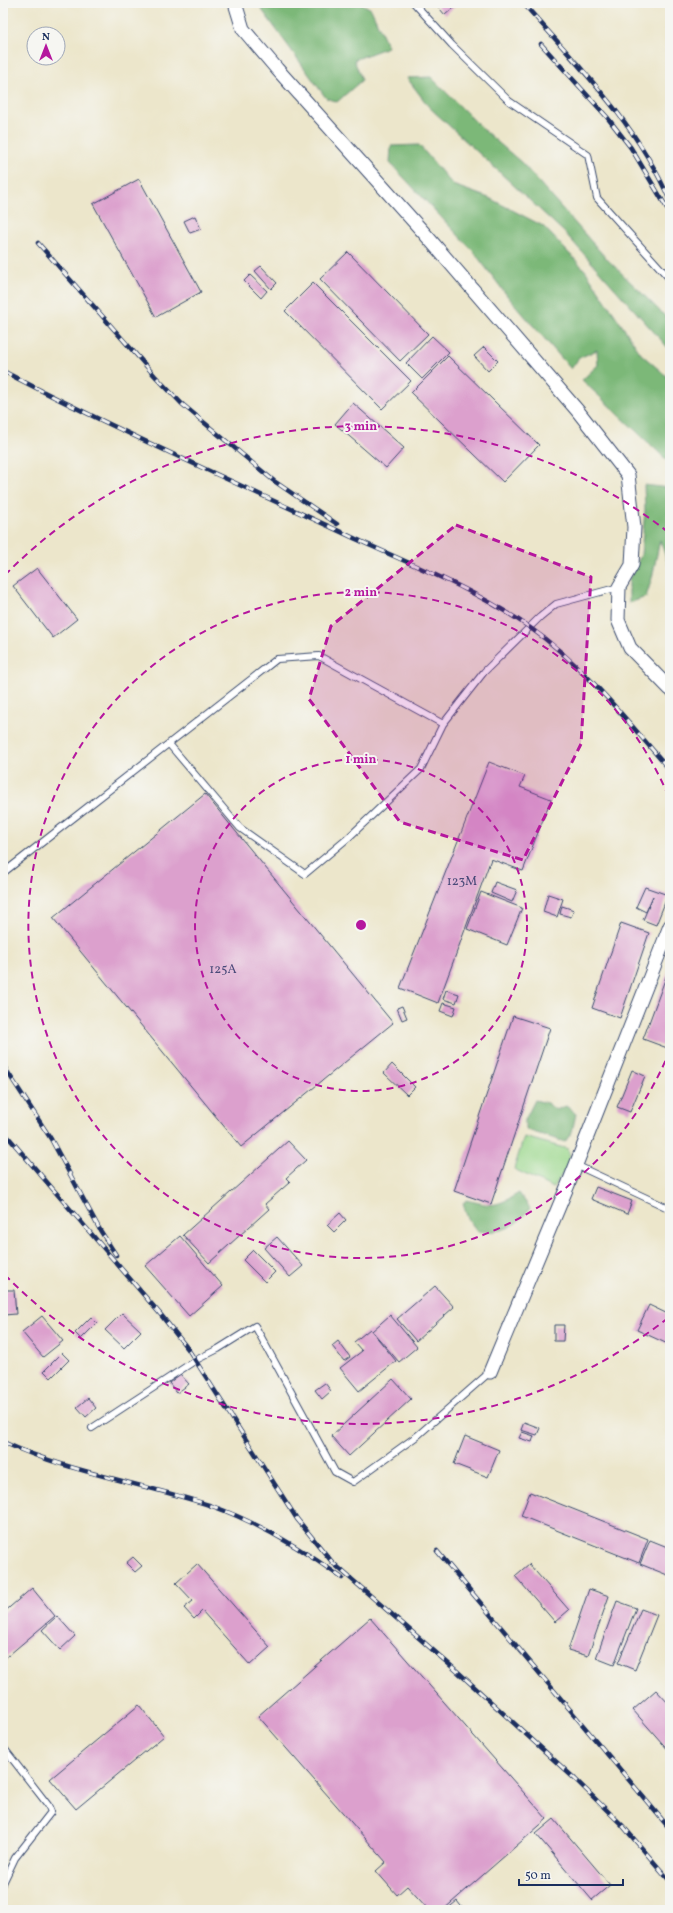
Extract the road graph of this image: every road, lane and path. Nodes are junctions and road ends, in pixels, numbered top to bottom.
1 (235, 3) edge
2 (414, 3) edge
3 (670, 280) edge
4 (620, 587) junction
5 (670, 689) edge
6 (443, 724) junction
7 (168, 744) junction
8 (3, 873) edge
9 (670, 926) edge
10 (576, 1165) junction
11 (670, 1209) edge
12 (490, 1372) joint
13 (92, 1428) dead end
14 (3, 1748) edge
15 (3, 1883) edge

1 - 4 street
2 - 3 lane
4 - 5 street
4 - 6 lane
6 - 7 lane
6 - 7 lane
7 - 8 lane
9 - 10 street
10 - 11 lane
10 - 12 street
12 - 13 lane
14 - 15 lane

